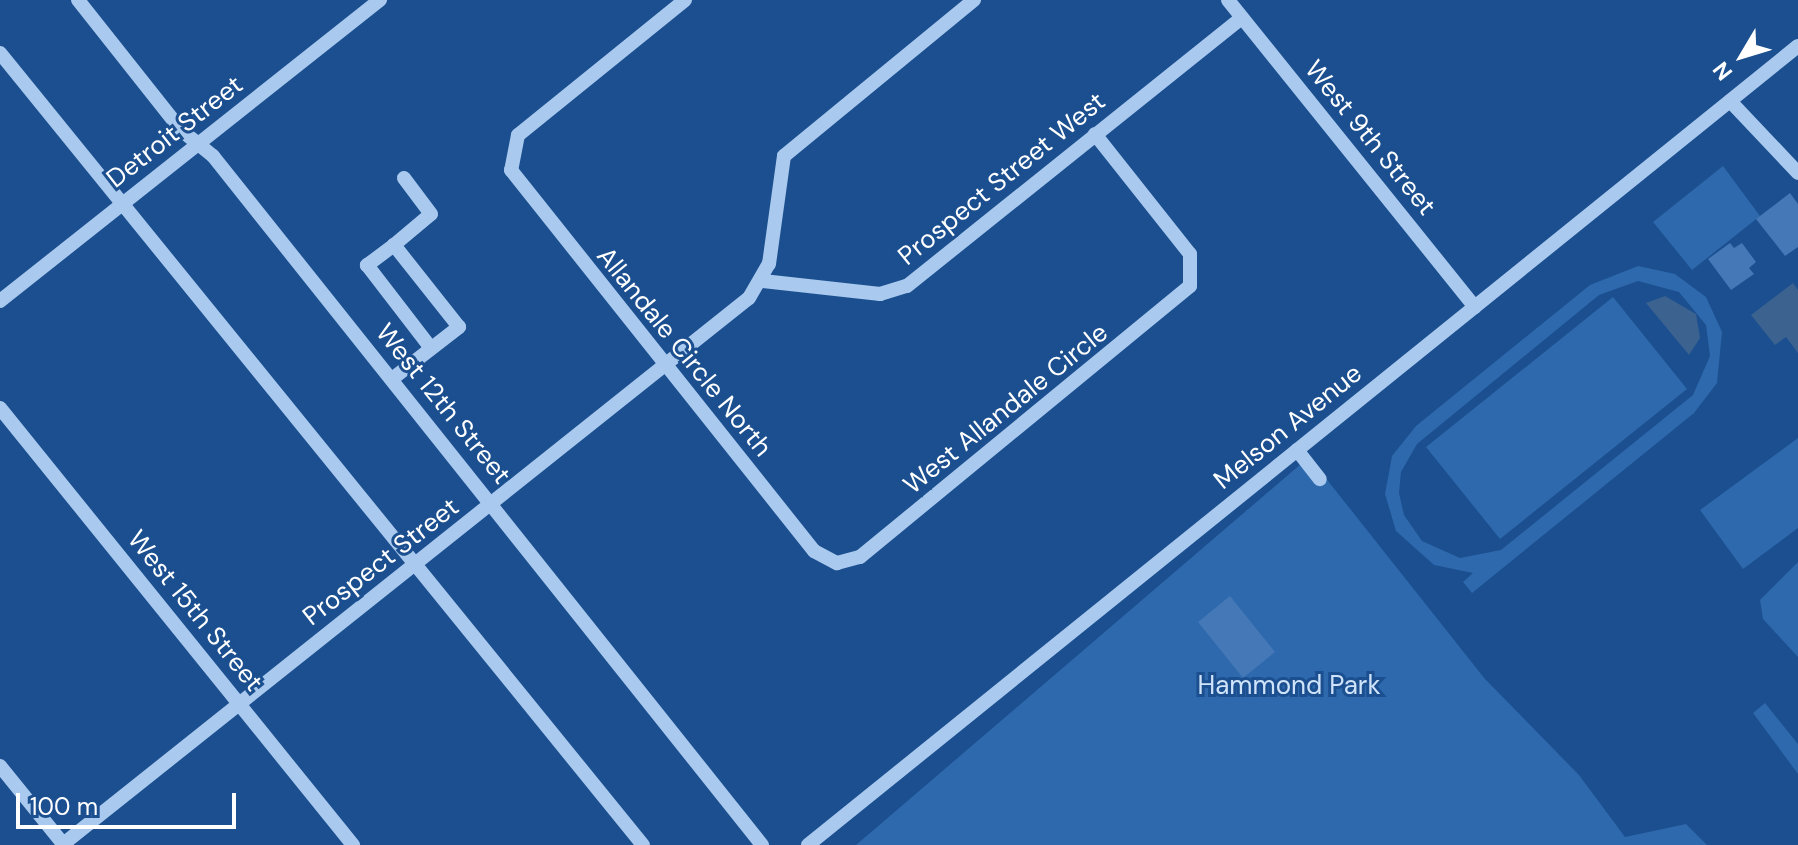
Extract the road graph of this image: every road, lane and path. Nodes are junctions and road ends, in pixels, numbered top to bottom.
1 (78, 0) edge
2 (380, 0) edge
3 (685, 0) edge
4 (974, 0) edge
5 (1228, 0) edge
6 (364, 5) edge
7 (1242, 18) junction
8 (1798, 46) edge
9 (0, 53) edge
10 (1730, 101) junction
11 (1095, 134) junction
12 (199, 144) junction
13 (1798, 173) edge
14 (404, 178) dead end
15 (122, 204) junction
16 (394, 245) junction
17 (763, 281) junction
18 (0, 301) edge
19 (1475, 307) junction
20 (431, 348) junction
21 (664, 365) junction
22 (392, 379) junction
23 (0, 408) edge
24 (1297, 450) junction
25 (1320, 479) dead end
26 (493, 504) junction
27 (837, 563) joint
28 (416, 565) junction
29 (239, 704) junction
30 (0, 766) edge
31 (63, 845) edge
32 (353, 845) edge
33 (643, 845) edge
34 (762, 845) edge
35 (808, 845) edge

1 - 12 street, West 12th Street
2 - 6 street, Detroit Street
3 - 21 street, Allandale Circle North
4 - 17 street
5 - 7 street, West 9th Street
6 - 12 street, Detroit Street
7 - 11 street, Prospect Street West
7 - 19 street, West 9th Street
8 - 10 street, Melson Avenue
9 - 15 street
10 - 13 street
10 - 19 street, Melson Avenue
11 - 17 street, Prospect Street West
11 - 27 street, West Allandale Circle
12 - 15 street, Detroit Street
12 - 22 street, West 12th Street
14 - 16 street
15 - 18 street, Detroit Street
15 - 28 street
16 - 20 street
16 - 20 street
17 - 21 street, Prospect Street
19 - 24 street, Melson Avenue
20 - 22 street
21 - 26 street, Prospect Street
21 - 27 street, Allandale Circle North
22 - 26 street, West 12th Street
23 - 29 street, West 15th Street
24 - 25 street
24 - 35 street, Melson Avenue
26 - 28 street, Prospect Street
26 - 34 street, West 12th Street
28 - 29 street, Prospect Street
28 - 33 street
29 - 31 street, Prospect Street
29 - 32 street, West 15th Street
30 - 31 street

